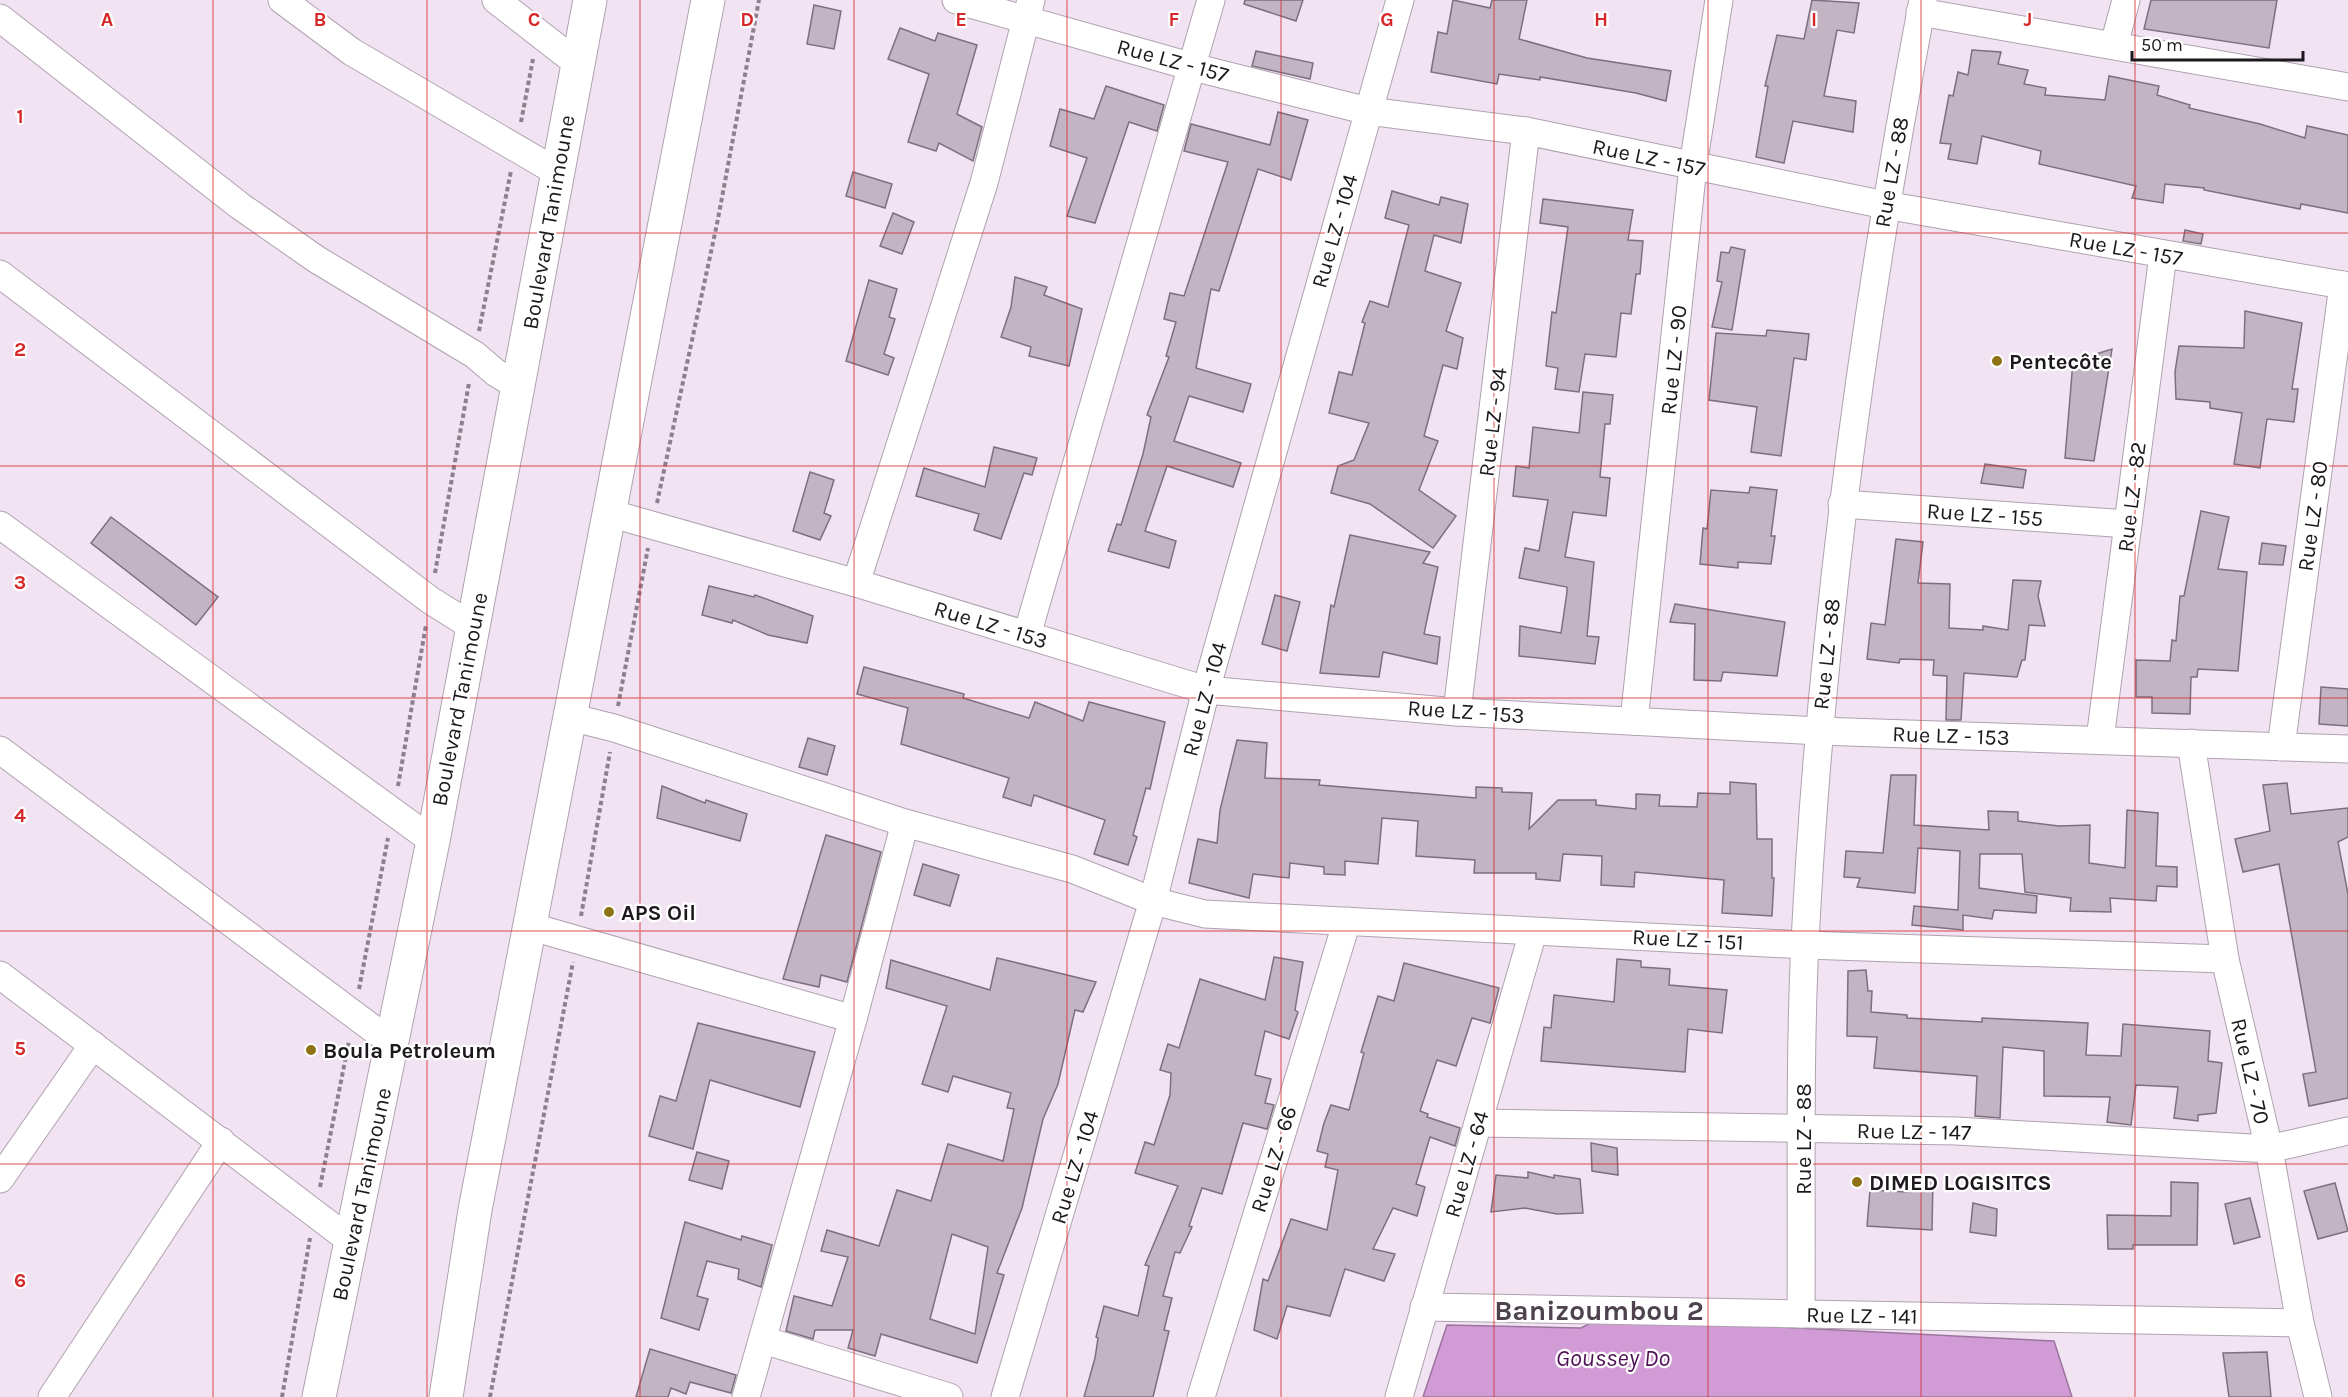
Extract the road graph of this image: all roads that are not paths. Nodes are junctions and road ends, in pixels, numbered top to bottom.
1 (282, 0) edge
2 (496, 0) edge
3 (590, 0) edge
4 (708, 0) edge
5 (956, 0) edge
6 (1211, 0) edge
7 (1400, 0) edge
8 (1719, 0) edge
9 (2126, 0) edge
10 (1922, 6) edge
11 (1028, 9) edge
12 (0, 18) edge
13 (2114, 45) junction
14 (577, 63) junction
15 (1193, 67) junction
16 (2348, 87) edge
17 (1368, 111) junction
18 (1526, 131) junction
19 (1693, 166) junction
20 (557, 172) junction
21 (1885, 205) junction
22 (2163, 255) junction
23 (0, 274) edge
24 (2345, 286) edge
25 (518, 386) junction
26 (1842, 504) junction
27 (609, 513) junction
28 (2128, 524) junction
29 (0, 525) edge
30 (856, 583) junction
31 (473, 627) junction
32 (1027, 635) junction
33 (1206, 690) junction
34 (1457, 712) junction
35 (570, 717) junction
36 (1634, 721) junction
37 (1819, 731) junction
38 (2100, 739) junction
39 (2191, 743) junction
40 (2281, 747) junction
41 (0, 750) edge
42 (2348, 750) edge
43 (905, 823) junction
44 (433, 841) junction
45 (1153, 901) junction
46 (1347, 921) junction
47 (529, 926) junction
48 (1533, 932) junction
49 (1805, 945) junction
50 (2225, 959) junction
51 (0, 975) edge
52 (853, 1019) junction
53 (392, 1043) junction
54 (93, 1045) junction
55 (1478, 1123) junction
56 (1803, 1129) junction
57 (2348, 1131) edge
58 (220, 1141) junction
59 (2269, 1149) junction
60 (0, 1179) edge
61 (351, 1240) junction
62 (1424, 1307) junction
63 (1801, 1314) junction
64 (2300, 1323) junction
65 (763, 1340) junction
66 (52, 1397) edge
67 (319, 1397) edge
68 (446, 1397) edge
69 (746, 1397) edge
70 (949, 1397) edge
71 (1005, 1397) edge
72 (1202, 1397) edge
73 (1399, 1397) edge
74 (2318, 1397) edge

1 - 20 street
2 - 14 street
3 - 14 main road, Boulevard Tanimoune
4 - 27 main road
5 - 11 street, Rue LZ - 157
6 - 15 street
7 - 17 street, Rue LZ - 104
8 - 19 street, Rue LZ - 90
9 - 13 street
10 - 13 street
10 - 21 street, Rue LZ - 88
11 - 15 street, Rue LZ - 157
11 - 30 street
12 - 25 street
13 - 16 street
14 - 20 main road, Boulevard Tanimoune
15 - 17 street, Rue LZ - 157
15 - 32 street
17 - 18 street, Rue LZ - 157
17 - 33 street, Rue LZ - 104
18 - 19 street, Rue LZ - 157
18 - 34 street, Rue LZ - 94
19 - 21 street, Rue LZ - 157
19 - 36 street, Rue LZ - 90
20 - 25 main road, Boulevard Tanimoune
21 - 22 street, Rue LZ - 157
21 - 26 street, Rue LZ - 88
22 - 24 street, Rue LZ - 157
22 - 28 street, Rue LZ - 82
23 - 31 street
24 - 40 street, Rue LZ - 80
25 - 31 main road, Boulevard Tanimoune
26 - 28 street, Rue LZ - 155
26 - 37 street, Rue LZ - 88
27 - 30 street, Rue LZ - 153
27 - 35 main road
28 - 38 street, Rue LZ - 82
29 - 44 street
30 - 32 street, Rue LZ - 153
31 - 44 main road, Boulevard Tanimoune
32 - 33 street, Rue LZ - 153
33 - 34 street, Rue LZ - 153
33 - 45 street, Rue LZ - 104
34 - 36 street, Rue LZ - 153
35 - 43 street, Rue LZ - 151
35 - 47 main road
36 - 37 street, Rue LZ - 153
37 - 38 street, Rue LZ - 153
37 - 49 street, Rue LZ - 88
38 - 39 street, Rue LZ - 153
39 - 40 street, Rue LZ - 153
39 - 50 street, Rue LZ - 70
40 - 42 street, Rue LZ - 153
41 - 53 street
43 - 45 street, Rue LZ - 151
43 - 52 street
44 - 53 main road, Boulevard Tanimoune
45 - 46 street, Rue LZ - 151
45 - 71 street, Rue LZ - 104
46 - 48 street, Rue LZ - 151
46 - 72 street, Rue LZ - 66
47 - 52 street
47 - 68 main road
48 - 49 street, Rue LZ - 151
48 - 55 street, Rue LZ - 64
49 - 50 street, Rue LZ - 151
49 - 56 street, Rue LZ - 88
50 - 59 street, Rue LZ - 70
51 - 54 street
52 - 65 street
53 - 61 main road, Boulevard Tanimoune
54 - 58 street
54 - 60 street
55 - 56 street, Rue LZ - 147
55 - 62 street, Rue LZ - 64
56 - 59 street, Rue LZ - 147
56 - 63 street, Rue LZ - 88
57 - 59 street, Rue LZ - 147
58 - 61 street
58 - 66 street
59 - 64 street, Rue LZ - 70
61 - 67 main road, Boulevard Tanimoune
62 - 63 street, Rue LZ - 141
62 - 73 street, Rue LZ - 64
63 - 64 street, Rue LZ - 141
64 - 74 street, Rue LZ - 70
65 - 69 street
65 - 70 street

